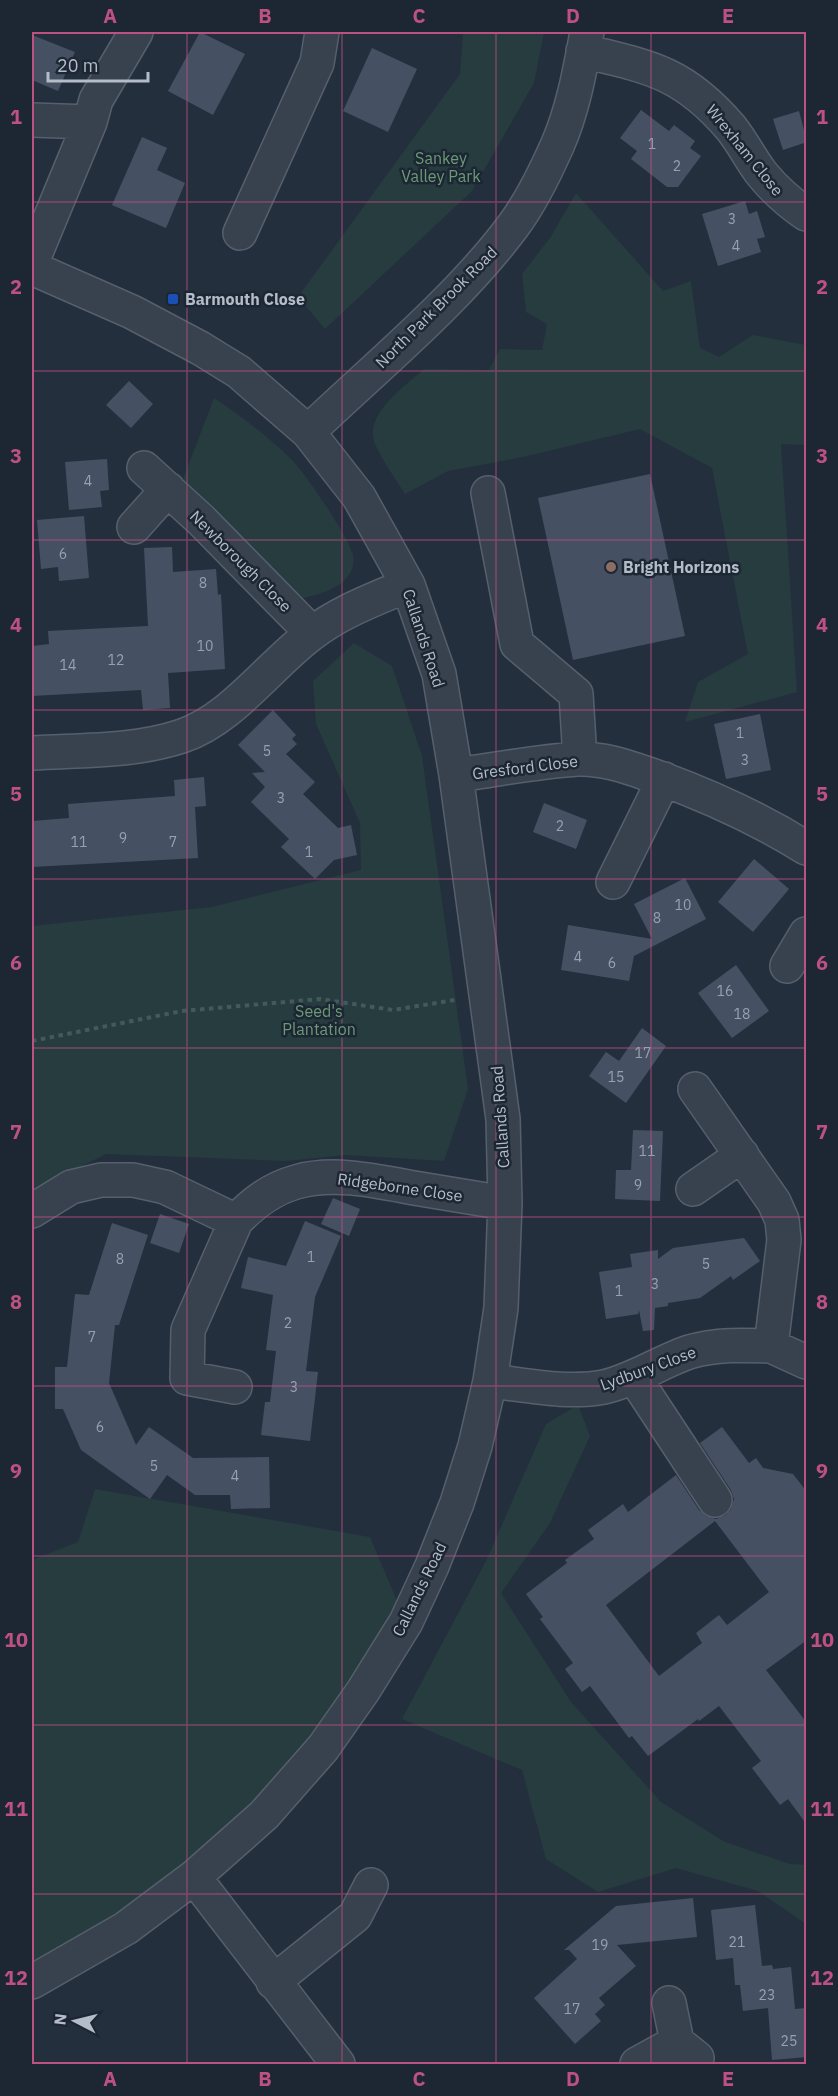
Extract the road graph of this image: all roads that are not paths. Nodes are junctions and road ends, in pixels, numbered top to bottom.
1 (136, 32) edge
2 (322, 32) edge
3 (585, 41) edge
4 (32, 120) edge
5 (90, 122) junction
6 (807, 214) edge
7 (240, 233) dead end
8 (32, 262) edge
9 (32, 268) edge
10 (308, 432) junction
11 (144, 468) dead end
12 (168, 489) junction
13 (488, 493) dead end
14 (134, 527) dead end
15 (408, 585) junction
16 (312, 633) junction
17 (32, 753) edge
18 (580, 759) junction
19 (456, 776) junction
20 (664, 779) junction
21 (807, 848) edge
22 (613, 882) dead end
23 (807, 934) edge
24 (787, 966) dead end
25 (695, 1089) dead end
26 (741, 1155) junction
27 (693, 1189) dead end
28 (505, 1203) junction
29 (32, 1211) edge
30 (236, 1221) junction
31 (792, 1355) edge
32 (634, 1377) junction
33 (490, 1381) junction
34 (235, 1388) dead end
35 (715, 1500) dead end
36 (194, 1877) junction
37 (371, 1885) dead end
38 (32, 1982) edge
39 (273, 1982) junction
40 (669, 2003) dead end
41 (338, 2064) edge
42 (637, 2064) edge

1 - 5 street
2 - 7 street
3 - 6 street, Wrexham Close
3 - 10 street, North Park Brook Road
4 - 5 street
5 - 8 street
9 - 10 street, Callands Road
10 - 15 street, Callands Road
11 - 12 street, Newborough Close
12 - 14 street
12 - 16 street, Newborough Close
13 - 18 street
15 - 16 street
15 - 19 street, Callands Road
16 - 17 street
18 - 19 street, Gresford Close
18 - 20 street, Gresford Close
19 - 28 street, Callands Road
20 - 21 street, Gresford Close
20 - 22 street
23 - 24 street
25 - 26 street, Lydbury Close
26 - 27 street
26 - 31 street, Lydbury Close
28 - 30 street, Ridgeborne Close
28 - 33 street, Callands Road
29 - 30 street
30 - 34 street, Ridgeborne Close
31 - 32 street, Lydbury Close
32 - 33 street, Lydbury Close
32 - 35 street
33 - 36 street, Callands Road
36 - 38 street, Callands Road
36 - 39 street
37 - 39 street
39 - 41 street
40 - 42 street

